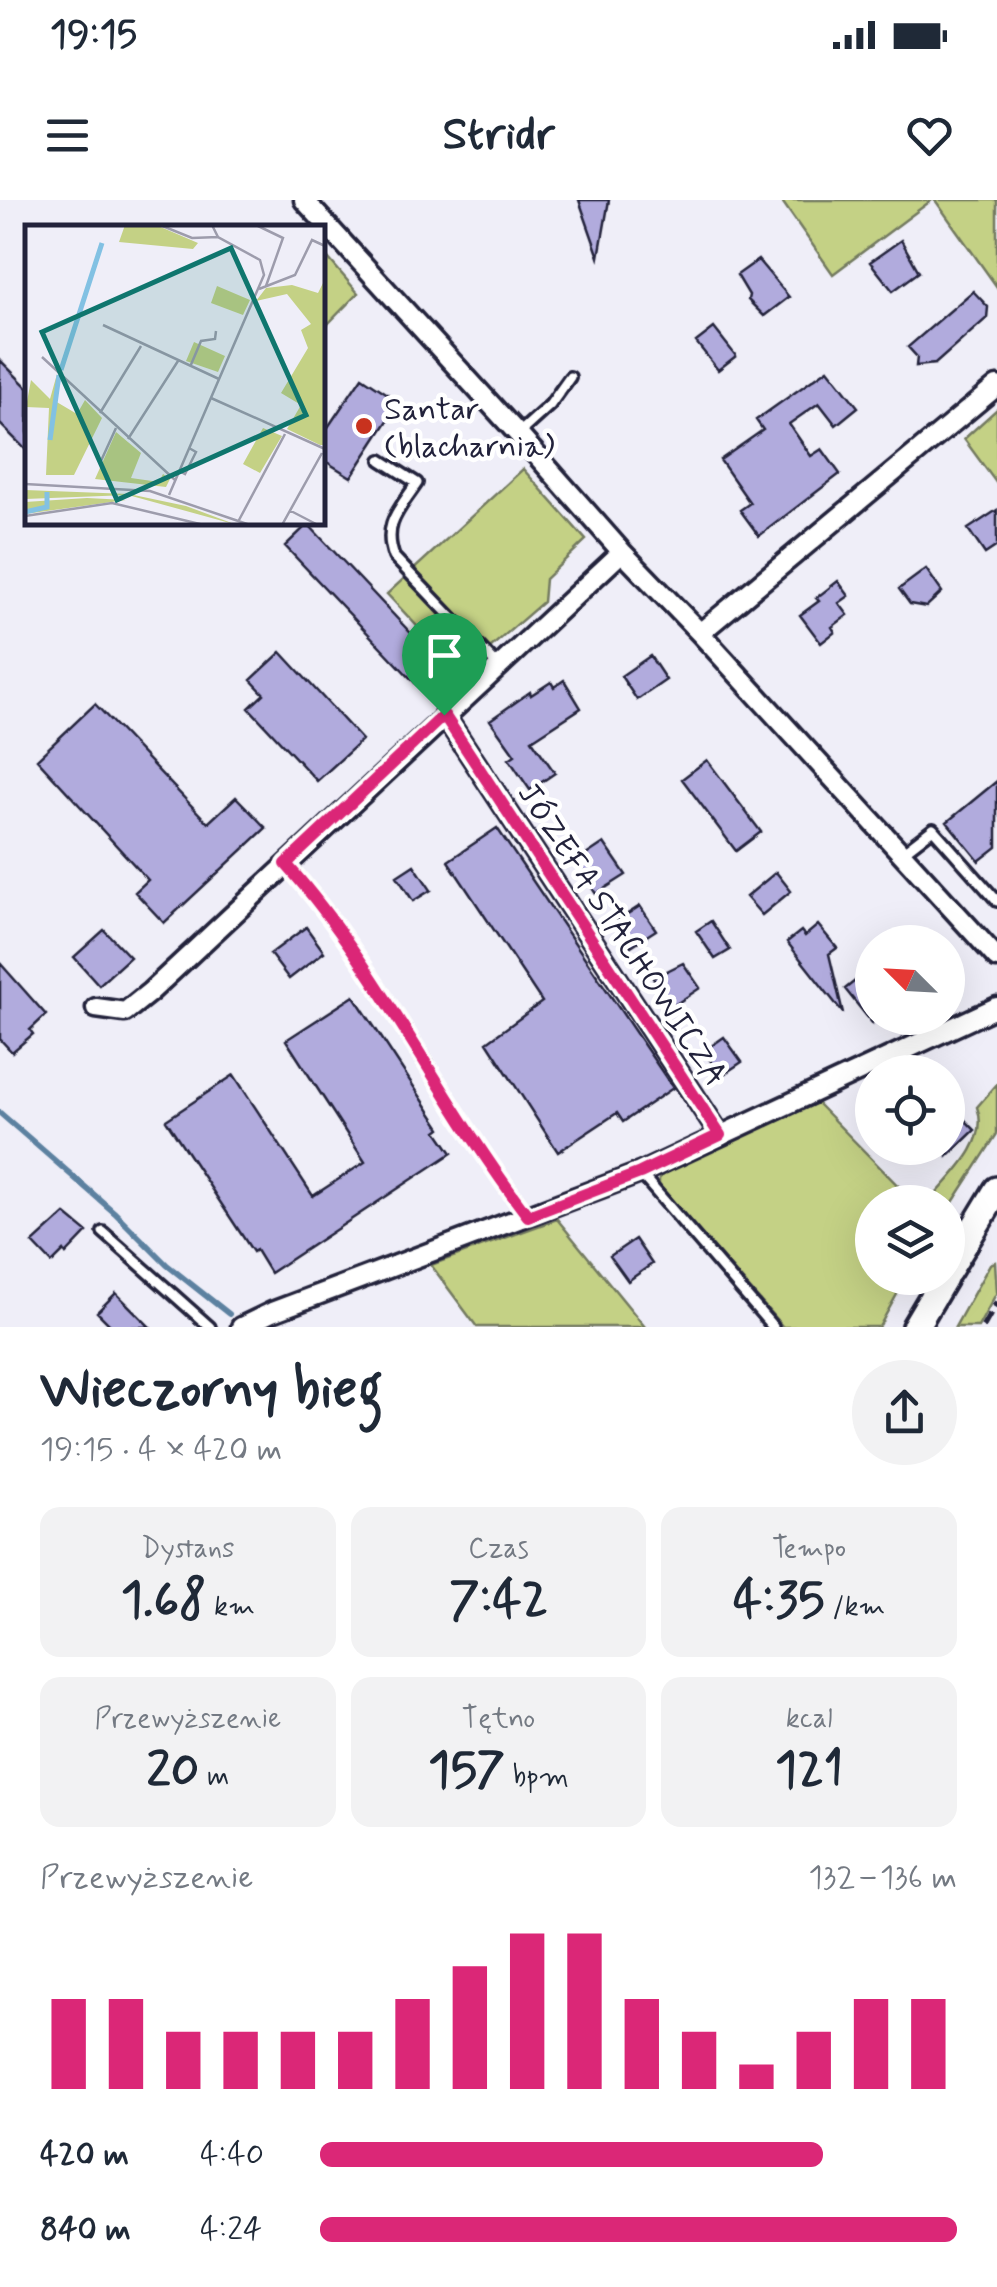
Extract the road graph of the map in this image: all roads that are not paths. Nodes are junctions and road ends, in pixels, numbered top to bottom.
1 (304, 200) edge
2 (570, 376) dead end
3 (997, 386) edge
4 (518, 434) junction
5 (381, 460) dead end
6 (622, 552) junction
7 (700, 633) junction
8 (499, 667) junction
9 (444, 715) junction
10 (902, 853) junction
11 (286, 864) junction
12 (997, 902) edge
13 (996, 954) edge
14 (997, 1007) edge
15 (96, 1008) dead end
16 (720, 1135) junction
17 (640, 1173) junction
18 (997, 1190) edge
19 (528, 1216) junction
20 (103, 1232) dead end
21 (965, 1243) edge
22 (934, 1295) edge
23 (210, 1327) edge
24 (241, 1327) edge
25 (773, 1327) edge
26 (915, 1327) edge

1 - 4 street
2 - 4 lane
3 - 7 street
4 - 6 street
5 - 8 lane
6 - 7 street
6 - 8 street
7 - 10 street
8 - 9 street
9 - 11 street
9 - 16 street, JÓZEFA STACHOWICZA
10 - 12 lane
10 - 13 street
11 - 15 street
11 - 19 lane
14 - 16 street
16 - 17 street
17 - 19 street
17 - 25 lane
18 - 21 main road
19 - 24 street
20 - 23 lane
22 - 26 main road

